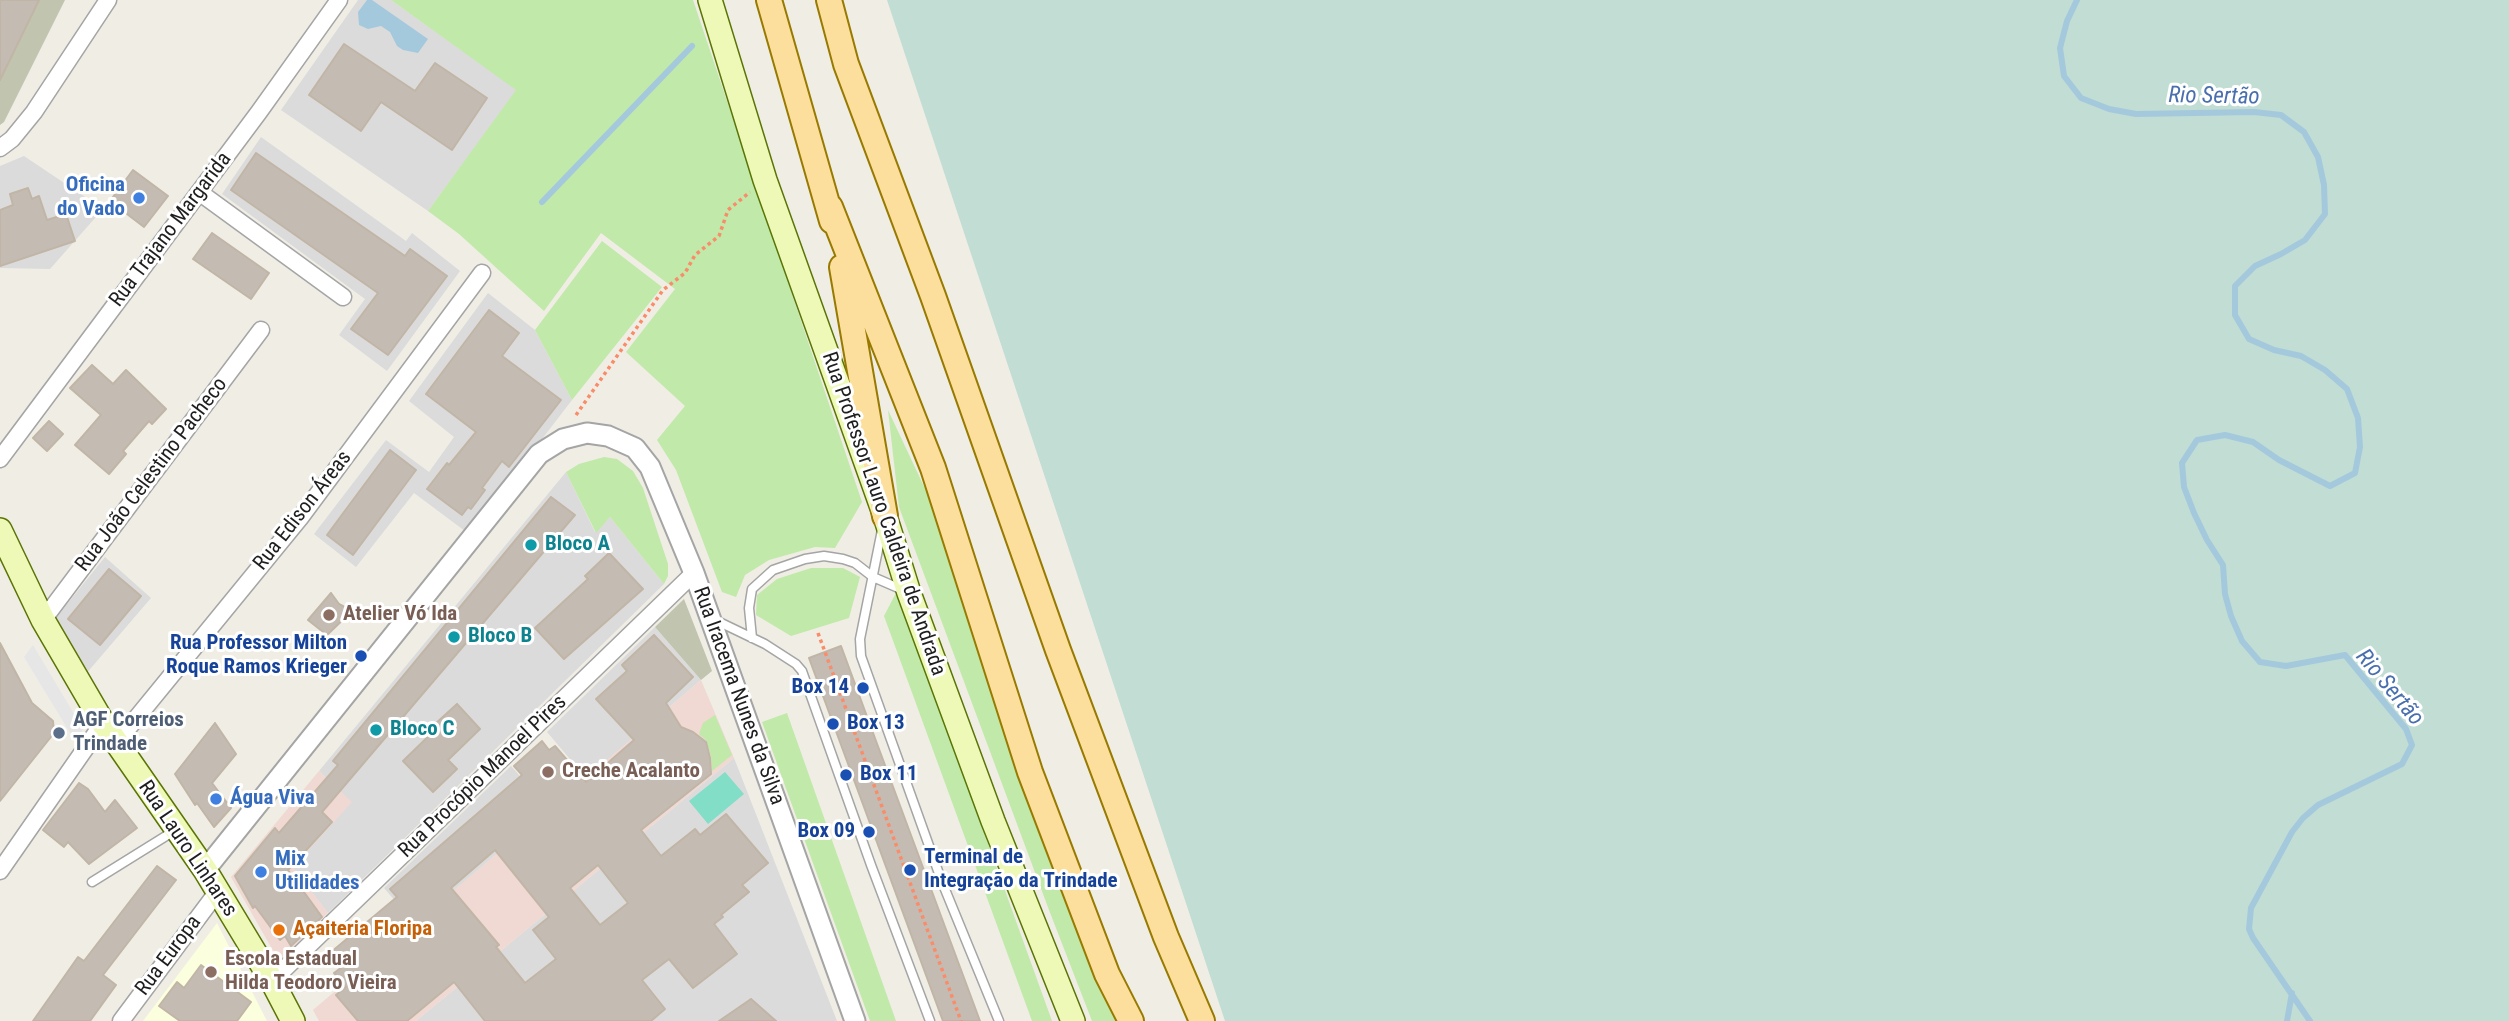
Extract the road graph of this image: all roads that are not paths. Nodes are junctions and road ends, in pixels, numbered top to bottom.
1 (108, 0) edge
2 (339, 0) edge
3 (710, 0) edge
4 (769, 0) edge
5 (829, 0) edge
6 (0, 148) edge
7 (199, 192) junction
8 (830, 208) junction
9 (482, 273) dead end
10 (342, 297) dead end
11 (261, 330) dead end
12 (0, 459) edge
13 (885, 516) junction
14 (0, 530) edge
15 (694, 573) junction
16 (873, 577) junction
17 (909, 593) junction
18 (710, 618) junction
19 (43, 620) junction
20 (752, 638) junction
21 (103, 723) junction
22 (116, 743) junction
23 (176, 830) junction
24 (205, 870) junction
25 (0, 871) edge
26 (92, 882) dead end
27 (218, 891) junction
28 (272, 981) junction
29 (121, 1021) edge
30 (293, 1021) edge
31 (855, 1021) edge
32 (930, 1021) edge
33 (999, 1021) edge
34 (1073, 1021) edge
35 (1131, 1021) edge
36 (1202, 1021) edge

1 - 6 street
2 - 7 street, Rua Trajano Margarida
3 - 13 main road, Rua Professor Lauro Caldeira de Andrada
4 - 8 main road
5 - 36 main road
7 - 10 street
7 - 12 street, Rua Trajano Margarida
8 - 13 main road
8 - 35 main road
9 - 22 street, Rua Edison Áreas
11 - 19 street, Rua João Celestino Pacheco
13 - 16 lane
13 - 17 main road, Rua Professor Lauro Caldeira de Andrada
14 - 19 main road, Rua Lauro Linhares
15 - 18 street, Rua Iracema Nunes da Silva
15 - 24 street, Rua Iracema Nunes da Silva
15 - 28 street, Rua Procópio Manoel Pires
16 - 17 lane
16 - 20 lane
16 - 33 lane
17 - 34 main road, Rua Professor Lauro Caldeira de Andrada
18 - 20 lane
18 - 31 street, Rua Iracema Nunes da Silva
19 - 21 main road, Rua Lauro Linhares
20 - 32 lane
21 - 22 main road, Rua Lauro Linhares
21 - 25 street
22 - 23 main road, Rua Lauro Linhares
23 - 24 main road, Rua Lauro Linhares
23 - 26 lane
24 - 27 main road, Rua Lauro Linhares
27 - 28 main road, Rua Lauro Linhares
27 - 29 street, Rua Europa
28 - 30 main road, Rua Lauro Linhares

